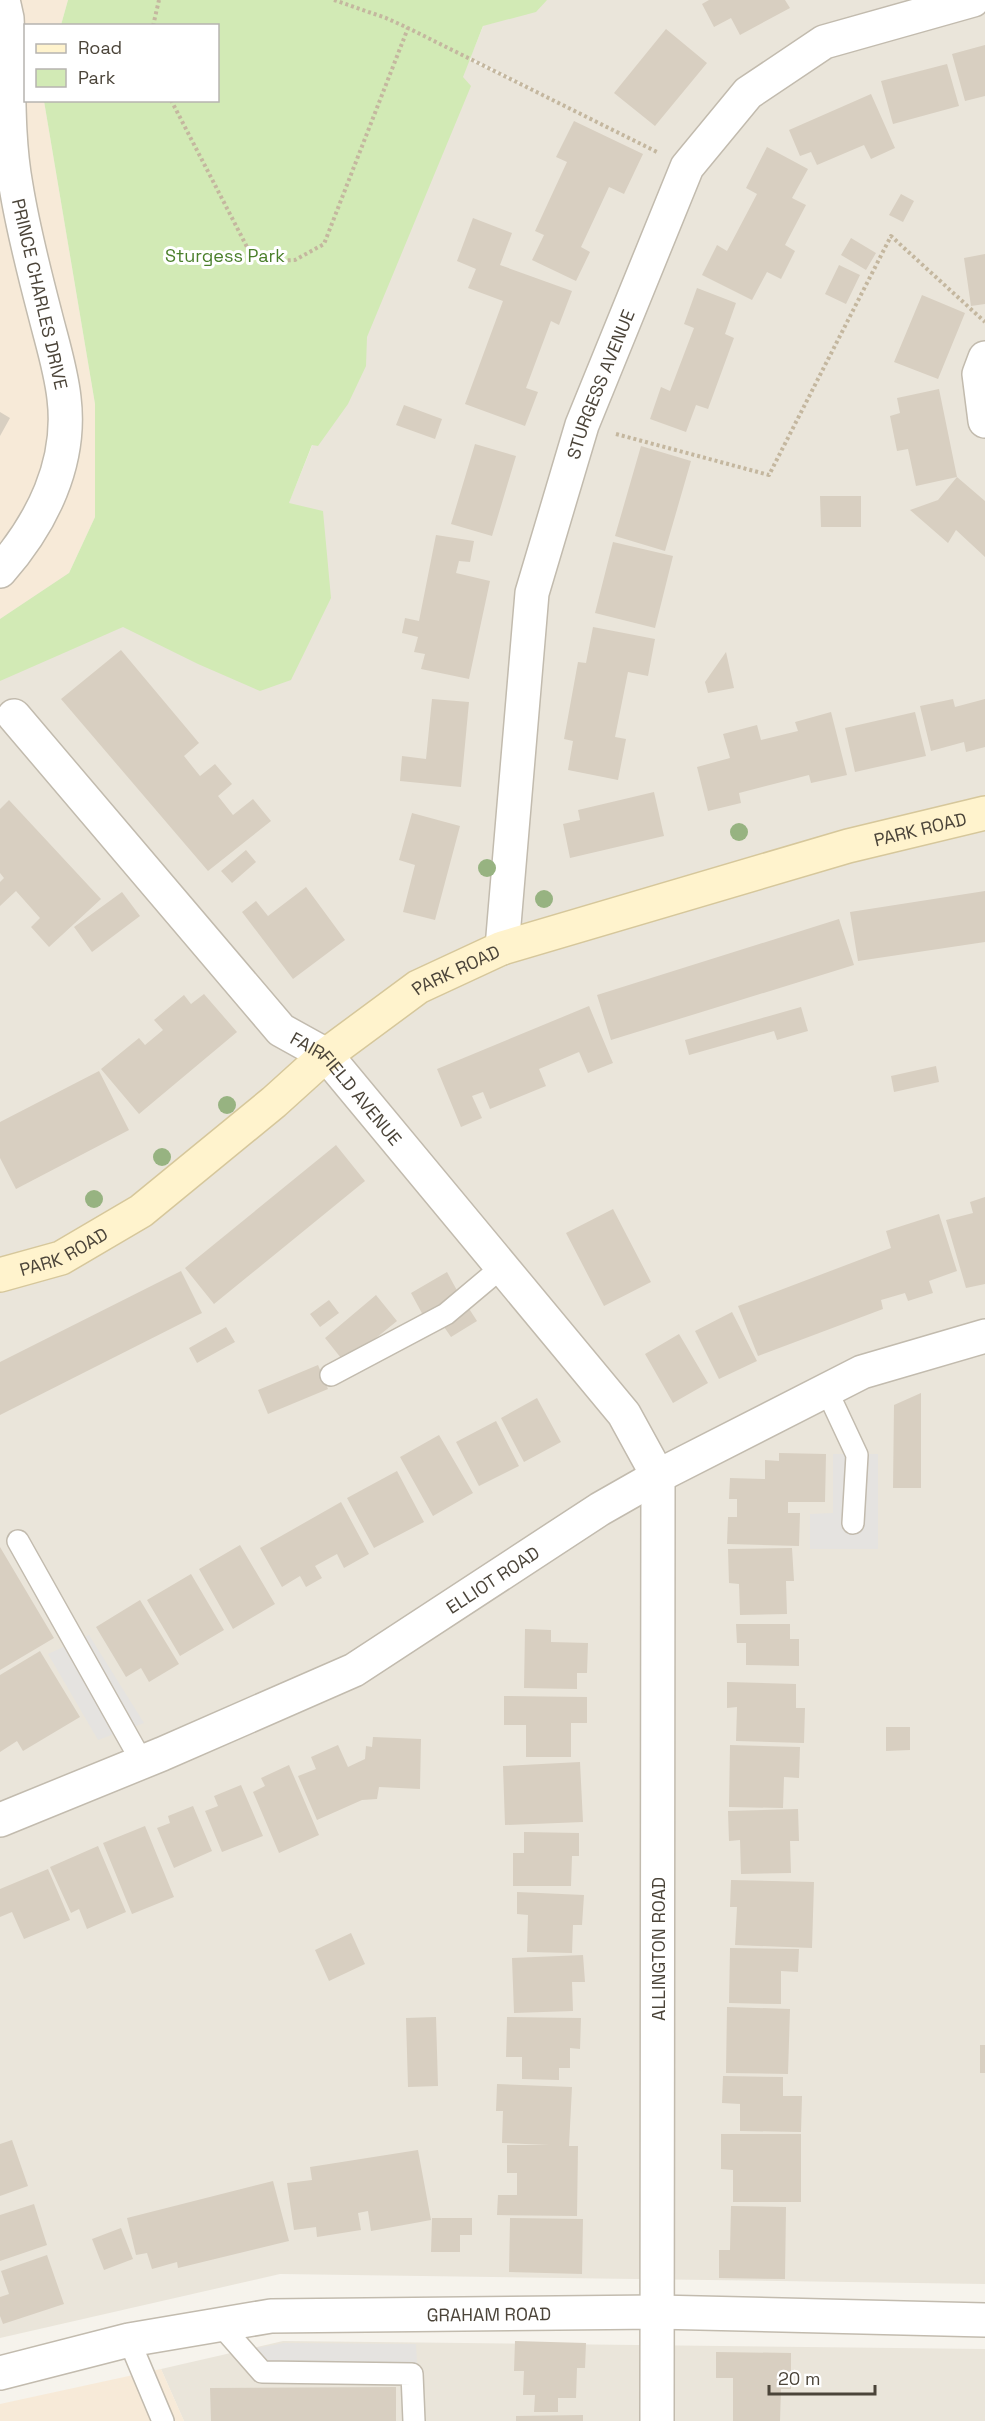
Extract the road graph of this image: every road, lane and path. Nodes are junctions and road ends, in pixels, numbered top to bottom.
1 (3, 0) edge
2 (159, 0) edge
3 (334, 0) edge
4 (973, 0) edge
5 (153, 24) edge
6 (408, 28) junction
7 (172, 102) edge
8 (687, 167) junction
9 (985, 322) edge
10 (985, 358) edge
11 (985, 421) edge
12 (582, 425) junction
13 (0, 571) edge
14 (14, 716) dead end
15 (985, 813) edge
16 (502, 948) junction
17 (326, 1055) junction
18 (502, 1267) junction
19 (0, 1275) edge
20 (985, 1336) edge
21 (331, 1375) dead end
22 (827, 1390) junction
23 (658, 1476) junction
24 (853, 1523) dead end
25 (18, 1541) dead end
26 (142, 1762) junction
27 (0, 1820) edge
28 (657, 2312) junction
29 (985, 2320) edge
30 (219, 2323) junction
31 (129, 2340) junction
32 (0, 2373) edge
33 (163, 2421) edge
34 (414, 2421) edge
35 (657, 2421) edge

1 - 13 street, PRINCE CHARLES DRIVE
2 - 5 path
3 - 6 path
4 - 8 street, STURGESS AVENUE
6 - 7 path
6 - 8 path
8 - 12 street, STURGESS AVENUE
9 - 12 path
10 - 11 street
12 - 16 street, STURGESS AVENUE
14 - 17 street, FAIRFIELD AVENUE
15 - 16 street, PARK ROAD
16 - 17 street, PARK ROAD
17 - 18 street, FAIRFIELD AVENUE
17 - 19 street, PARK ROAD
18 - 21 lane
18 - 23 street, FAIRFIELD AVENUE
20 - 22 street, ELLIOT ROAD
22 - 23 street, ELLIOT ROAD
22 - 24 lane
23 - 26 street, ELLIOT ROAD
23 - 28 street, ALLINGTON ROAD
25 - 26 lane
26 - 27 street, ELLIOT ROAD
28 - 29 street, GRAHAM ROAD
28 - 30 street, GRAHAM ROAD
28 - 35 street, ALLINGTON ROAD
30 - 31 street, GRAHAM ROAD
30 - 34 lane
31 - 32 street, GRAHAM ROAD
31 - 33 lane

